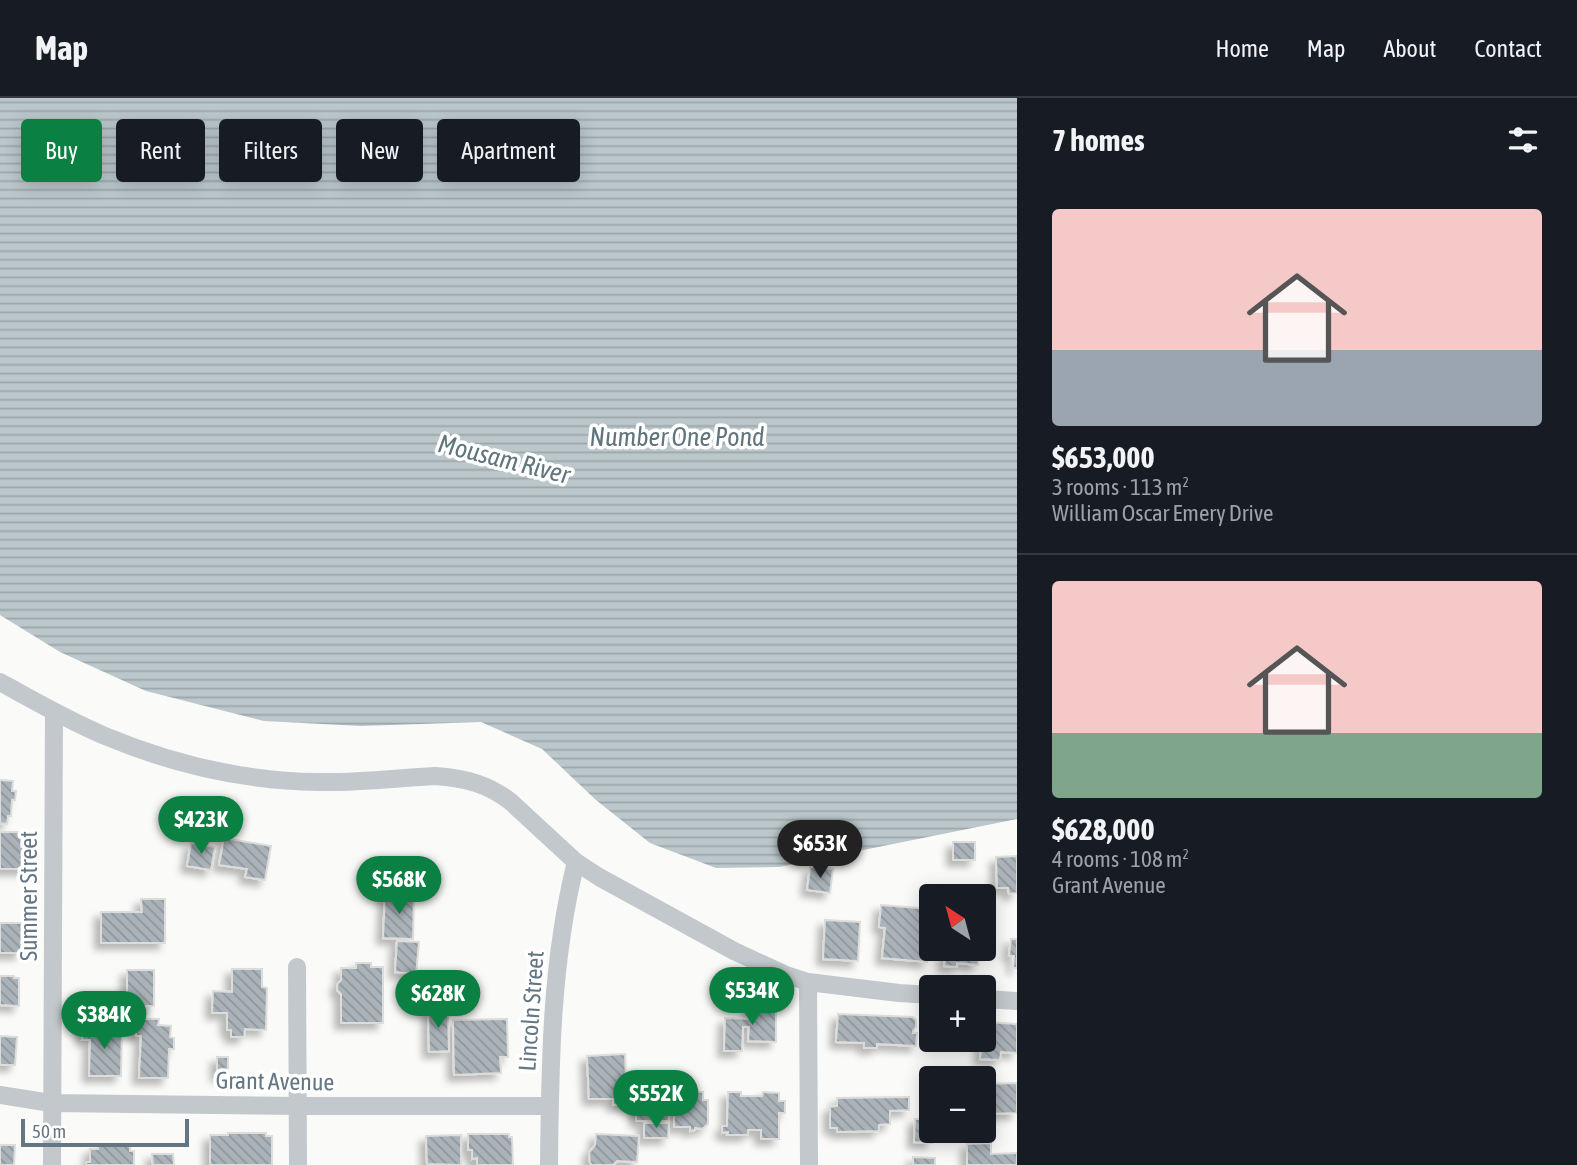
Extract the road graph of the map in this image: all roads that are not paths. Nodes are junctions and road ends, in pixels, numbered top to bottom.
1 (0, 682) edge
2 (54, 712) junction
3 (576, 862) junction
4 (297, 967) dead end
5 (808, 982) junction
6 (919, 994) edge
7 (996, 1000) edge
8 (1017, 1001) edge
9 (0, 1095) edge
10 (51, 1103) junction
11 (297, 1106) junction
12 (550, 1106) junction
13 (52, 1165) edge
14 (298, 1165) edge
15 (549, 1165) edge
16 (809, 1165) edge

1 - 2 street
2 - 3 street
2 - 10 street, Summer Street
3 - 5 street
3 - 12 street, Lincoln Street
4 - 11 street
5 - 6 street
5 - 16 street
7 - 8 street
9 - 10 street, Grant Avenue
10 - 11 street, Grant Avenue
10 - 13 street, Summer Street
11 - 12 street, Grant Avenue
11 - 14 street
12 - 15 street, Lincoln Street

